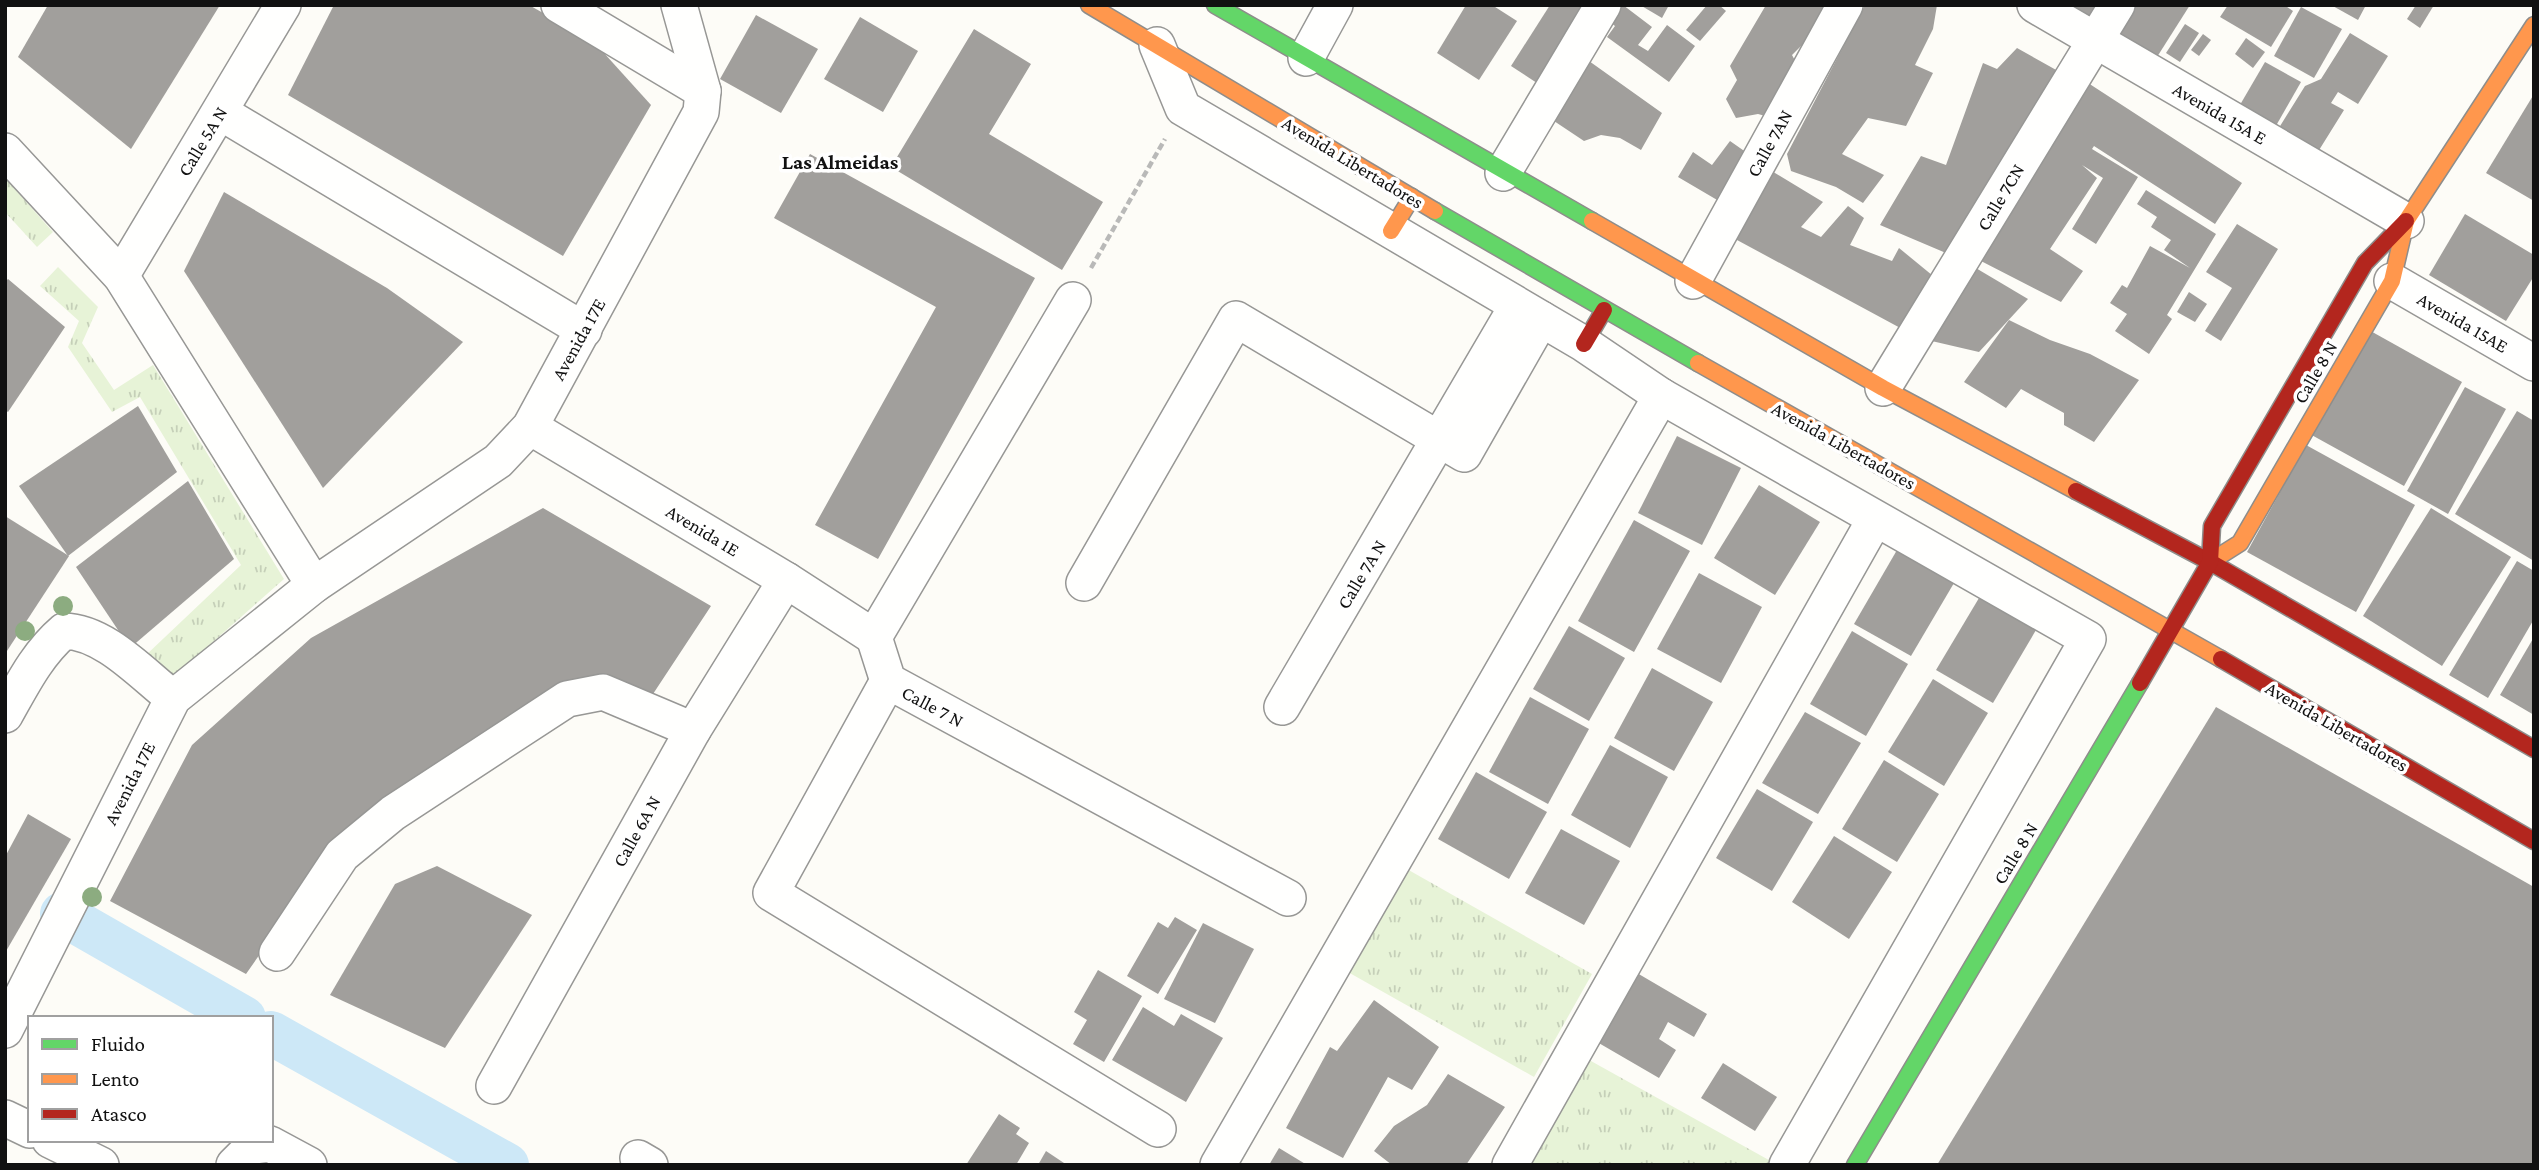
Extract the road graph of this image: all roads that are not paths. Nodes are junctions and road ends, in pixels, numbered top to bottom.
1 (283, 5) edge
2 (559, 5) edge
3 (679, 5) edge
4 (1089, 5) edge
5 (1215, 5) edge
6 (1335, 5) edge
7 (1603, 5) edge
8 (1845, 5) edge
9 (2035, 5) edge
10 (2117, 5) edge
11 (2534, 24) edge
12 (2096, 40) junction
13 (1157, 46) junction
14 (1306, 58) junction
15 (703, 91) junction
16 (220, 112) junction
17 (5, 151) edge
18 (1503, 173) junction
19 (1412, 197) junction
20 (2406, 221) junction
21 (1391, 231) junction
22 (121, 276) junction
23 (1693, 281) junction
24 (2392, 281) junction
25 (1073, 300) road end
26 (1604, 310) junction
27 (1529, 312) junction
28 (584, 330) junction
29 (1584, 344) junction
30 (2534, 363) edge
31 (1883, 388) junction
32 (1661, 396) junction
33 (530, 426) junction
34 (1440, 441) junction
35 (1875, 519) junction
36 (2210, 562) junction
37 (786, 580) junction
38 (1084, 583) dead end
39 (314, 585) junction
40 (2172, 630) junction
41 (874, 637) junction
42 (888, 681) junction
43 (173, 698) junction
44 (1282, 708) dead end
45 (5, 715) edge
46 (693, 730) junction
47 (2534, 749) edge
48 (2534, 841) edge
49 (1288, 898) dead end
50 (277, 953) dead end
51 (10, 1009) edge
52 (494, 1086) dead end
53 (5, 1118) edge
54 (28, 1129) edge
55 (1158, 1129) dead end
56 (54, 1142) edge
57 (100, 1165) edge
58 (234, 1165) edge
59 (309, 1165) edge
60 (1218, 1165) edge
61 (1510, 1165) edge
62 (1787, 1165) edge
63 (1855, 1165) edge

1 - 16 street, Calle 5A N
2 - 15 street
3 - 15 street
4 - 13 main road, Avenida Libertadores
5 - 14 main road
6 - 14 street
7 - 18 street
8 - 23 street, Calle 7AN
9 - 12 street, Avenida 15A E
10 - 12 street, Calle 7CN
11 - 20 main road, Calle 8 N
12 - 20 street, Avenida 15A E
12 - 31 street, Calle 7CN
13 - 19 main road, Avenida Libertadores
13 - 21 street, Avenida Libertadores
14 - 18 main road
15 - 28 street, Avenida 17E
16 - 22 street, Calle 5A N
16 - 28 street
17 - 22 street
18 - 23 main road
19 - 21 main road
19 - 26 main road, Avenida Libertadores
20 - 24 main road, Calle 8 N
20 - 36 main road, Calle 8 N
21 - 27 street, Avenida Libertadores
22 - 39 street
23 - 31 main road
24 - 30 street, Avenida 15AE
24 - 36 main road, Calle 8 N
25 - 41 street
26 - 29 main road
26 - 40 main road, Avenida Libertadores
27 - 29 street, Avenida Libertadores
27 - 34 street, Calle 7A N
28 - 33 street, Avenida 17E
29 - 32 street, Avenida Libertadores
31 - 36 main road
32 - 35 street, Avenida Libertadores
32 - 60 street
33 - 37 street, Avenida 1E
33 - 39 street, Avenida 17E
34 - 38 street
34 - 44 street, Calle 7A N
35 - 61 street
35 - 62 street, Avenida Libertadores
36 - 40 main road, Calle 8 N
36 - 47 main road
37 - 41 street, Avenida 1E
37 - 46 street, Calle 6A N
39 - 43 street, Avenida 17E
40 - 48 main road, Avenida Libertadores
40 - 63 main road, Calle 8 N
41 - 42 street, Calle 7 N
42 - 49 street, Calle 7 N
42 - 55 street
43 - 45 street
43 - 51 street, Avenida 17E
46 - 50 street
46 - 52 street, Calle 6A N
53 - 54 street
56 - 57 street
58 - 59 street

